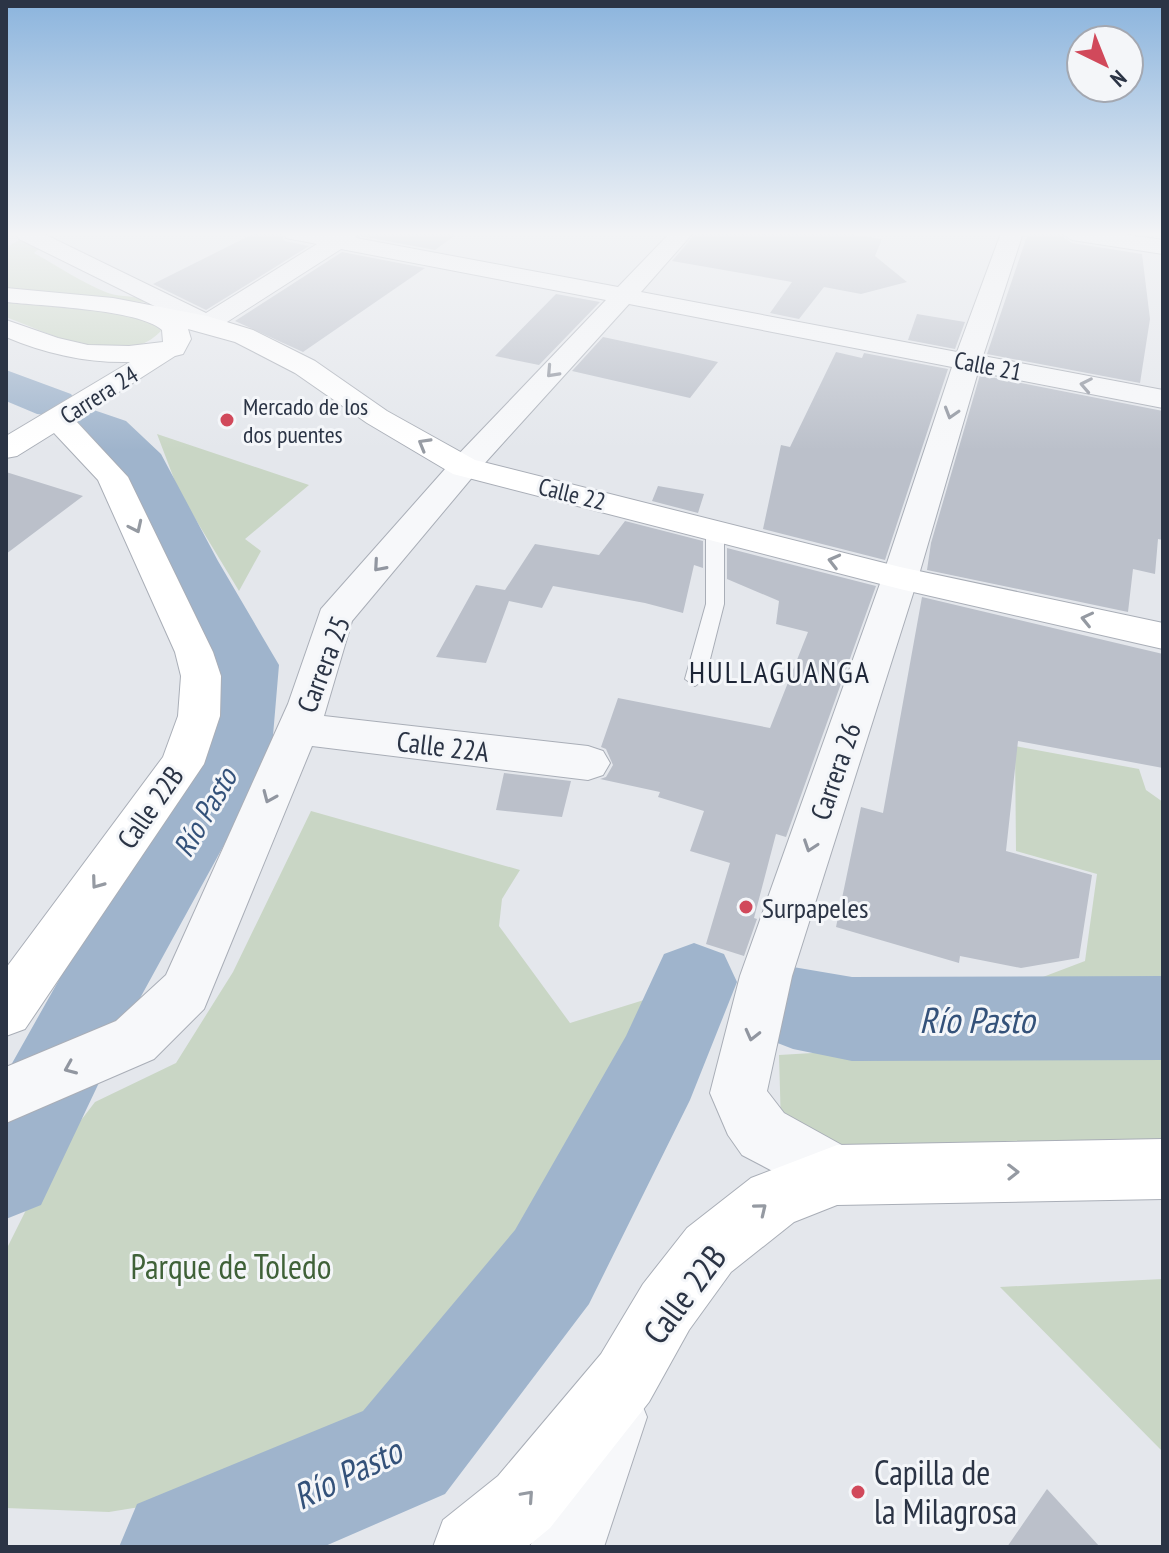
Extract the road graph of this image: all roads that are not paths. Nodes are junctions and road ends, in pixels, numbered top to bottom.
1 (108, 305) edge
2 (171, 305) edge
3 (236, 305) edge
4 (614, 305) edge
5 (678, 305) edge
6 (987, 305) edge
7 (164, 318) junction
8 (207, 324) junction
9 (6, 328) edge
10 (174, 348) junction
11 (71, 351) junction
12 (967, 362) junction
13 (109, 388) junction
14 (1163, 399) edge
15 (62, 418) junction
16 (6, 450) edge
17 (464, 467) junction
18 (112, 477) junction
19 (715, 531) junction
20 (900, 578) junction
21 (1163, 636) edge
22 (695, 679) dead end
23 (298, 729) junction
24 (588, 763) dead end
25 (6, 1011) edge
26 (6, 1095) edge
27 (1163, 1169) edge
28 (837, 1175) junction
29 (625, 1378) junction
30 (470, 1547) edge
31 (567, 1547) edge

1 - 7 main road
2 - 8 street, Calle 22
3 - 8 street, Carrera 24
4 -> 17 street, Carrera 25
5 - 12 street, Calle 21
6 - 12 street, Carrera 26
7 - 8 main road
7 - 10 main road
8 - 10 main road, Carrera 24
17 -> 8 main road, Calle 22
9 - 11 main road
10 - 11 main road
10 - 13 main road, Carrera 24
11 - 13 main road
14 -> 12 street, Calle 21
12 -> 20 street, Carrera 26
13 - 15 main road, Carrera 24
15 - 16 main road, Carrera 24
15 - 18 main road, Calle 22B
16 - 18 main road
17 - 19 main road, Calle 22
17 -> 23 street, Carrera 25
18 -> 25 main road, Calle 22B
20 -> 19 main road, Calle 22
19 - 22 lane
21 -> 20 main road, Calle 22
20 -> 28 street, Carrera 26
23 - 24 street, Calle 22A
23 -> 26 street, Carrera 25
28 -> 27 main road, Calle 22B
29 -> 28 main road, Calle 22B
30 -> 29 main road, Calle 22B
29 - 31 street

